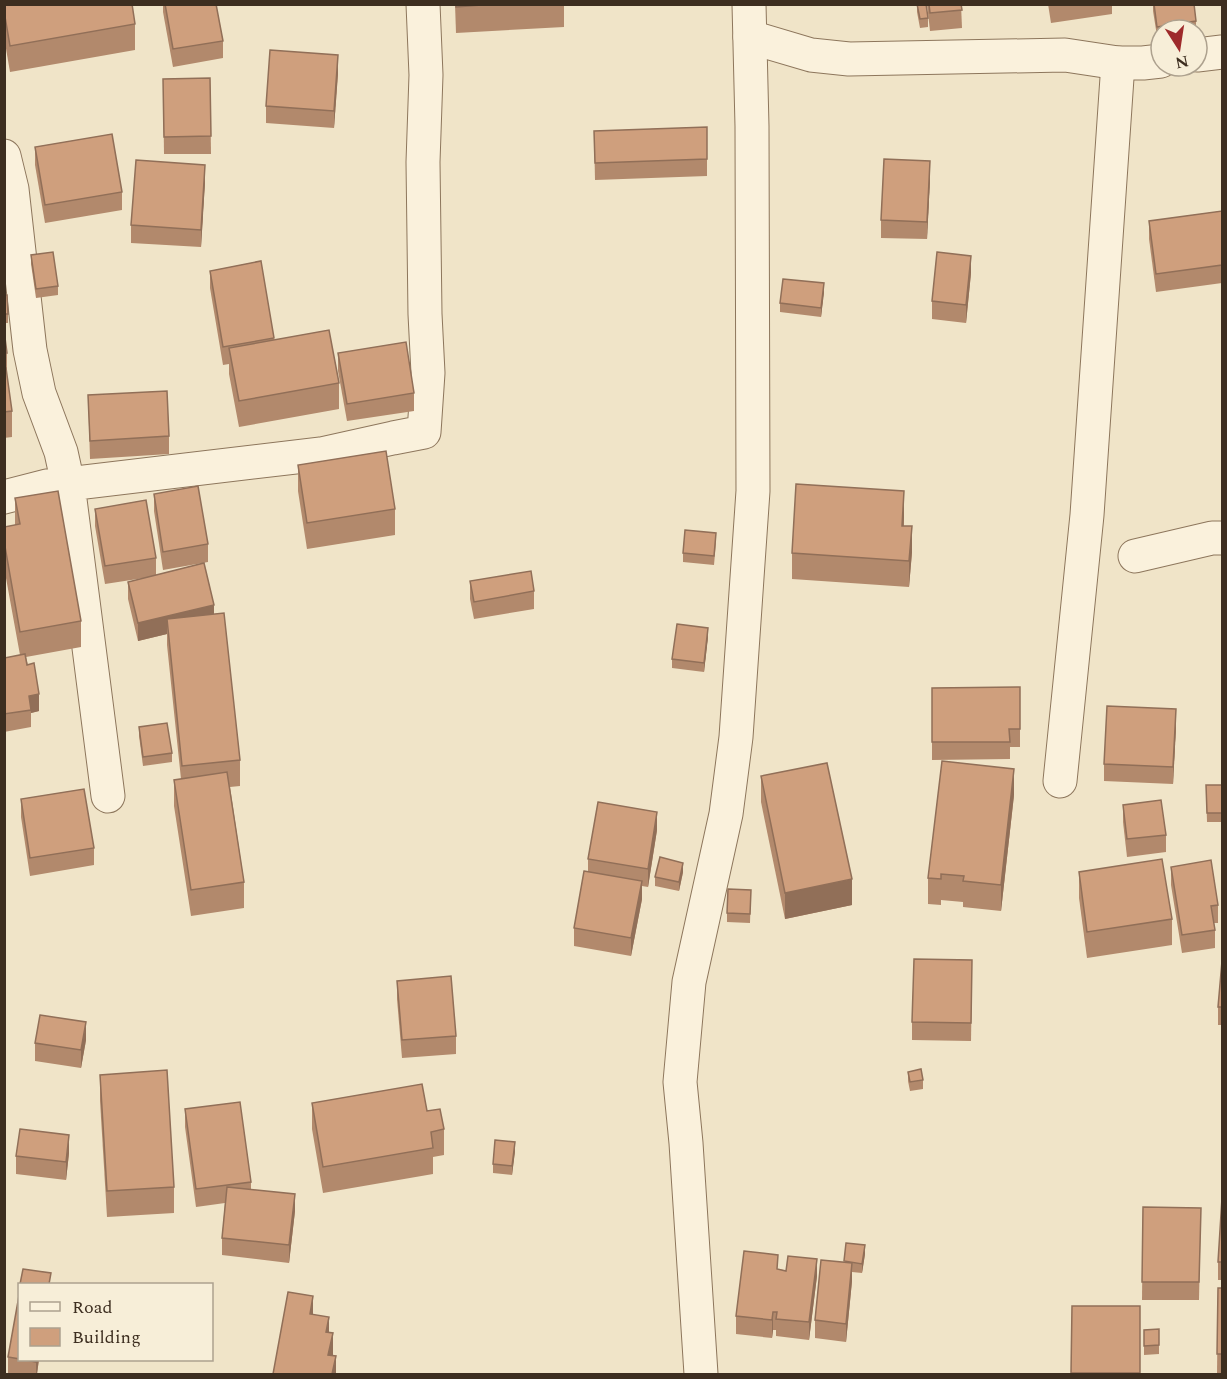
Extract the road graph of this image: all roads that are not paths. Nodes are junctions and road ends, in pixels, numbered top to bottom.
1 (423, 4) edge
2 (749, 4) edge
3 (750, 37) junction
4 (1149, 62) edge
5 (1118, 63) junction
6 (4, 156) edge
7 (68, 484) junction
8 (4, 497) edge
9 (1222, 537) edge
10 (1135, 556) dead end
11 (1060, 781) dead end
12 (108, 796) dead end
13 (701, 1374) edge

1 - 7 street
2 - 3 street
3 - 5 street
3 - 13 street
4 - 5 street
5 - 11 street
6 - 7 street
7 - 8 street
7 - 12 street
9 - 10 street

